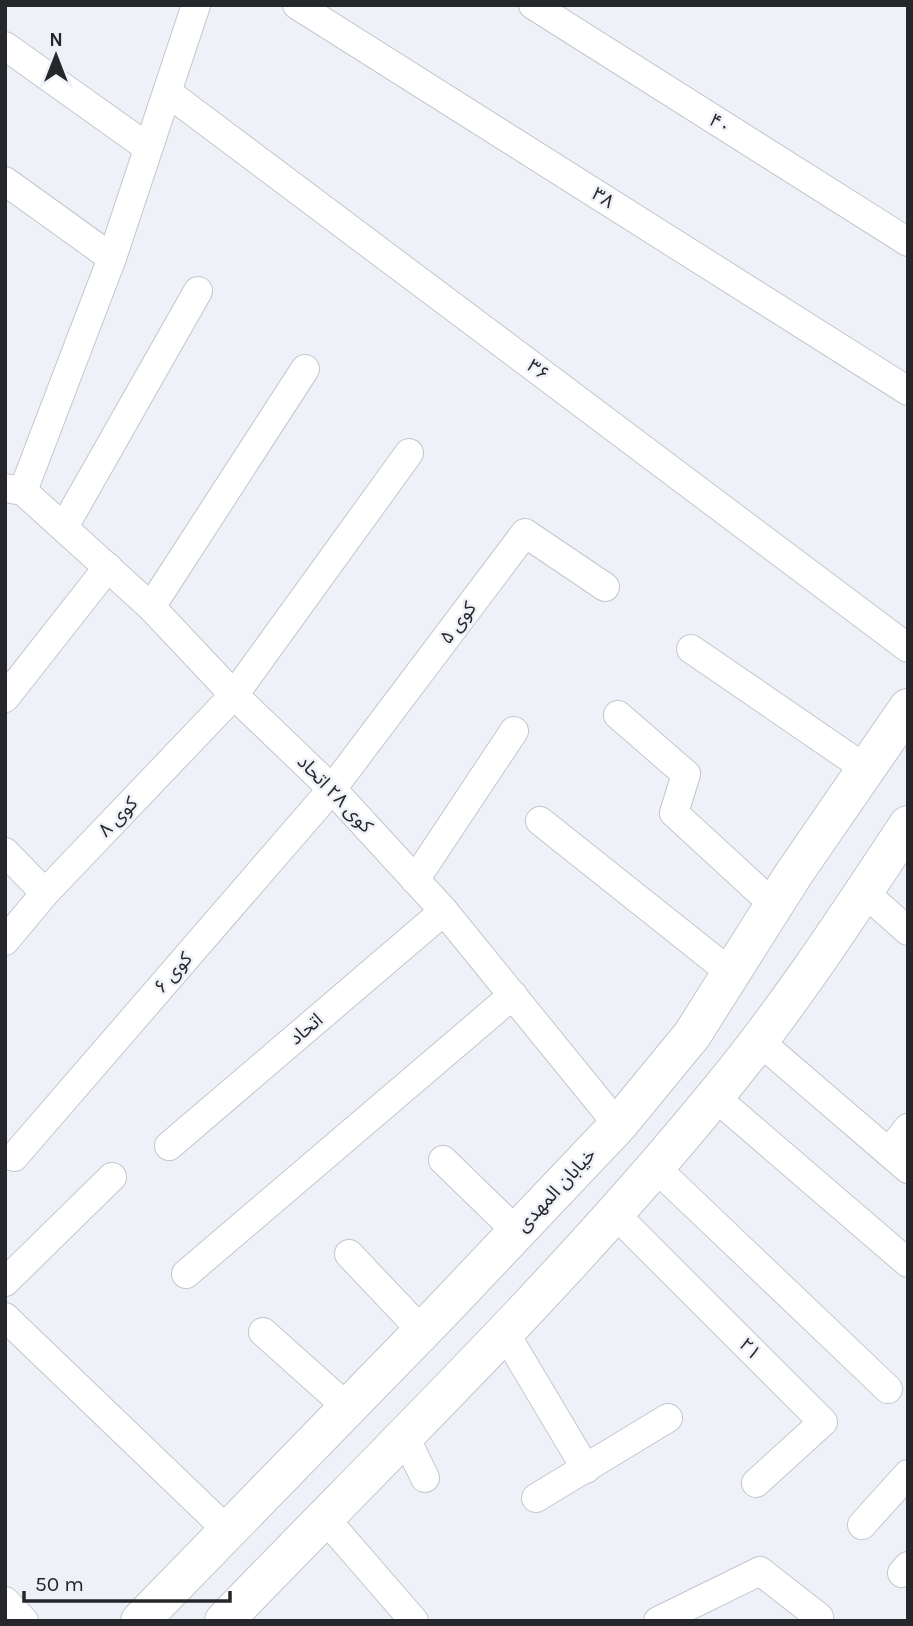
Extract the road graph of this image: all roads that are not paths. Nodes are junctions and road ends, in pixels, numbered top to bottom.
1 (196, 5) edge
2 (297, 5) edge
3 (533, 5) edge
4 (5, 46) edge
5 (167, 92) junction
6 (147, 147) junction
7 (5, 181) edge
8 (908, 242) edge
9 (112, 258) junction
10 (198, 292) dead end
11 (305, 369) dead end
12 (908, 391) edge
13 (409, 453) dead end
14 (14, 489) edge
15 (64, 527) junction
16 (108, 566) junction
17 (605, 587) dead end
18 (151, 607) junction
19 (691, 649) dead end
20 (908, 649) edge
21 (233, 695) junction
22 (5, 698) edge
23 (908, 708) edge
24 (618, 715) dead end
25 (514, 731) dead end
26 (866, 769) junction
27 (332, 789) junction
28 (540, 821) dead end
29 (908, 825) edge
30 (5, 852) edge
31 (415, 880) junction
32 (864, 892) junction
33 (45, 893) junction
34 (774, 905) junction
35 (444, 911) junction
36 (908, 931) edge
37 (5, 941) edge
38 (731, 973) junction
39 (513, 995) junction
40 (759, 1041) junction
41 (715, 1097) junction
42 (618, 1125) junction
43 (908, 1128) edge
44 (169, 1146) dead end
45 (14, 1157) dead end
46 (443, 1160) dead end
47 (898, 1160) edge
48 (655, 1167) junction
49 (112, 1177) dead end
50 (614, 1213) junction
51 (516, 1233) junction
52 (349, 1254) dead end
53 (908, 1263) edge
54 (186, 1274) dead end
55 (5, 1282) edge
56 (5, 1317) edge
57 (422, 1331) junction
58 (263, 1332) dead end
59 (505, 1333) junction
60 (888, 1389) dead end
61 (348, 1408) junction
62 (668, 1418) dead end
63 (405, 1437) junction
64 (586, 1469) junction
65 (908, 1474) edge
66 (425, 1478) dead end
67 (756, 1483) dead end
68 (536, 1498) dead end
69 (324, 1517) junction
70 (862, 1525) dead end
71 (228, 1531) junction
72 (5, 1601) edge
73 (694, 1614) edge
74 (819, 1617) dead end
75 (23, 1621) edge
76 (140, 1621) edge
77 (224, 1621) edge
78 (414, 1621) edge
79 (658, 1621) edge

1 - 5 street
2 - 12 street, ۳۸
3 - 8 street, ۴۰
4 - 6 street
5 - 6 street
5 - 20 street, ۳۶
6 - 9 street
7 - 9 street
9 - 14 street
10 - 15 street
11 - 18 street
13 - 21 street, کوی ۸
14 - 15 street, کوی ۲۸ اتحاد
15 - 16 street, کوی ۲۸ اتحاد
16 - 18 street, کوی ۲۸ اتحاد
16 - 22 street
17 - 27 street, کوی ۵
18 - 21 street, کوی ۲۸ اتحاد
19 - 26 street
21 - 27 street, کوی ۲۸ اتحاد
21 - 33 street, کوی ۸
23 - 26 street, خیابان المهدی
24 - 34 street
25 - 31 street
26 - 34 street, خیابان المهدی
27 - 31 street, کوی ۲۸ اتحاد
27 - 45 street, کوی ۶
28 - 38 street
29 - 32 street
30 - 33 street
31 - 35 street, کوی ۲۸ اتحاد
32 - 36 street
32 - 40 street
33 - 37 street, کوی ۸
34 - 38 street, خیابان المهدی
35 - 39 street, کوی ۲۸ اتحاد
35 - 44 street, اتحاد
38 - 42 street, خیابان المهدی
39 - 42 street, کوی ۲۸ اتحاد
39 - 54 street
40 - 41 street
40 - 47 street
41 - 48 street
41 - 53 street
42 - 51 street, خیابان المهدی
43 - 47 street
46 - 51 street
48 - 50 street
48 - 60 street
49 - 55 street
50 - 59 street
50 - 67 street, ۲۱
51 - 57 street, خیابان المهدی
52 - 57 street
56 - 71 street
57 - 61 street, خیابان المهدی
58 - 61 street
59 - 63 street
59 - 64 street
61 - 71 street, خیابان المهدی
62 - 64 street
63 - 66 street
63 - 69 street
64 - 68 street
65 - 70 street
69 - 77 street
69 - 78 street
71 - 76 street, خیابان المهدی
72 - 75 street
73 - 74 street
73 - 79 street

